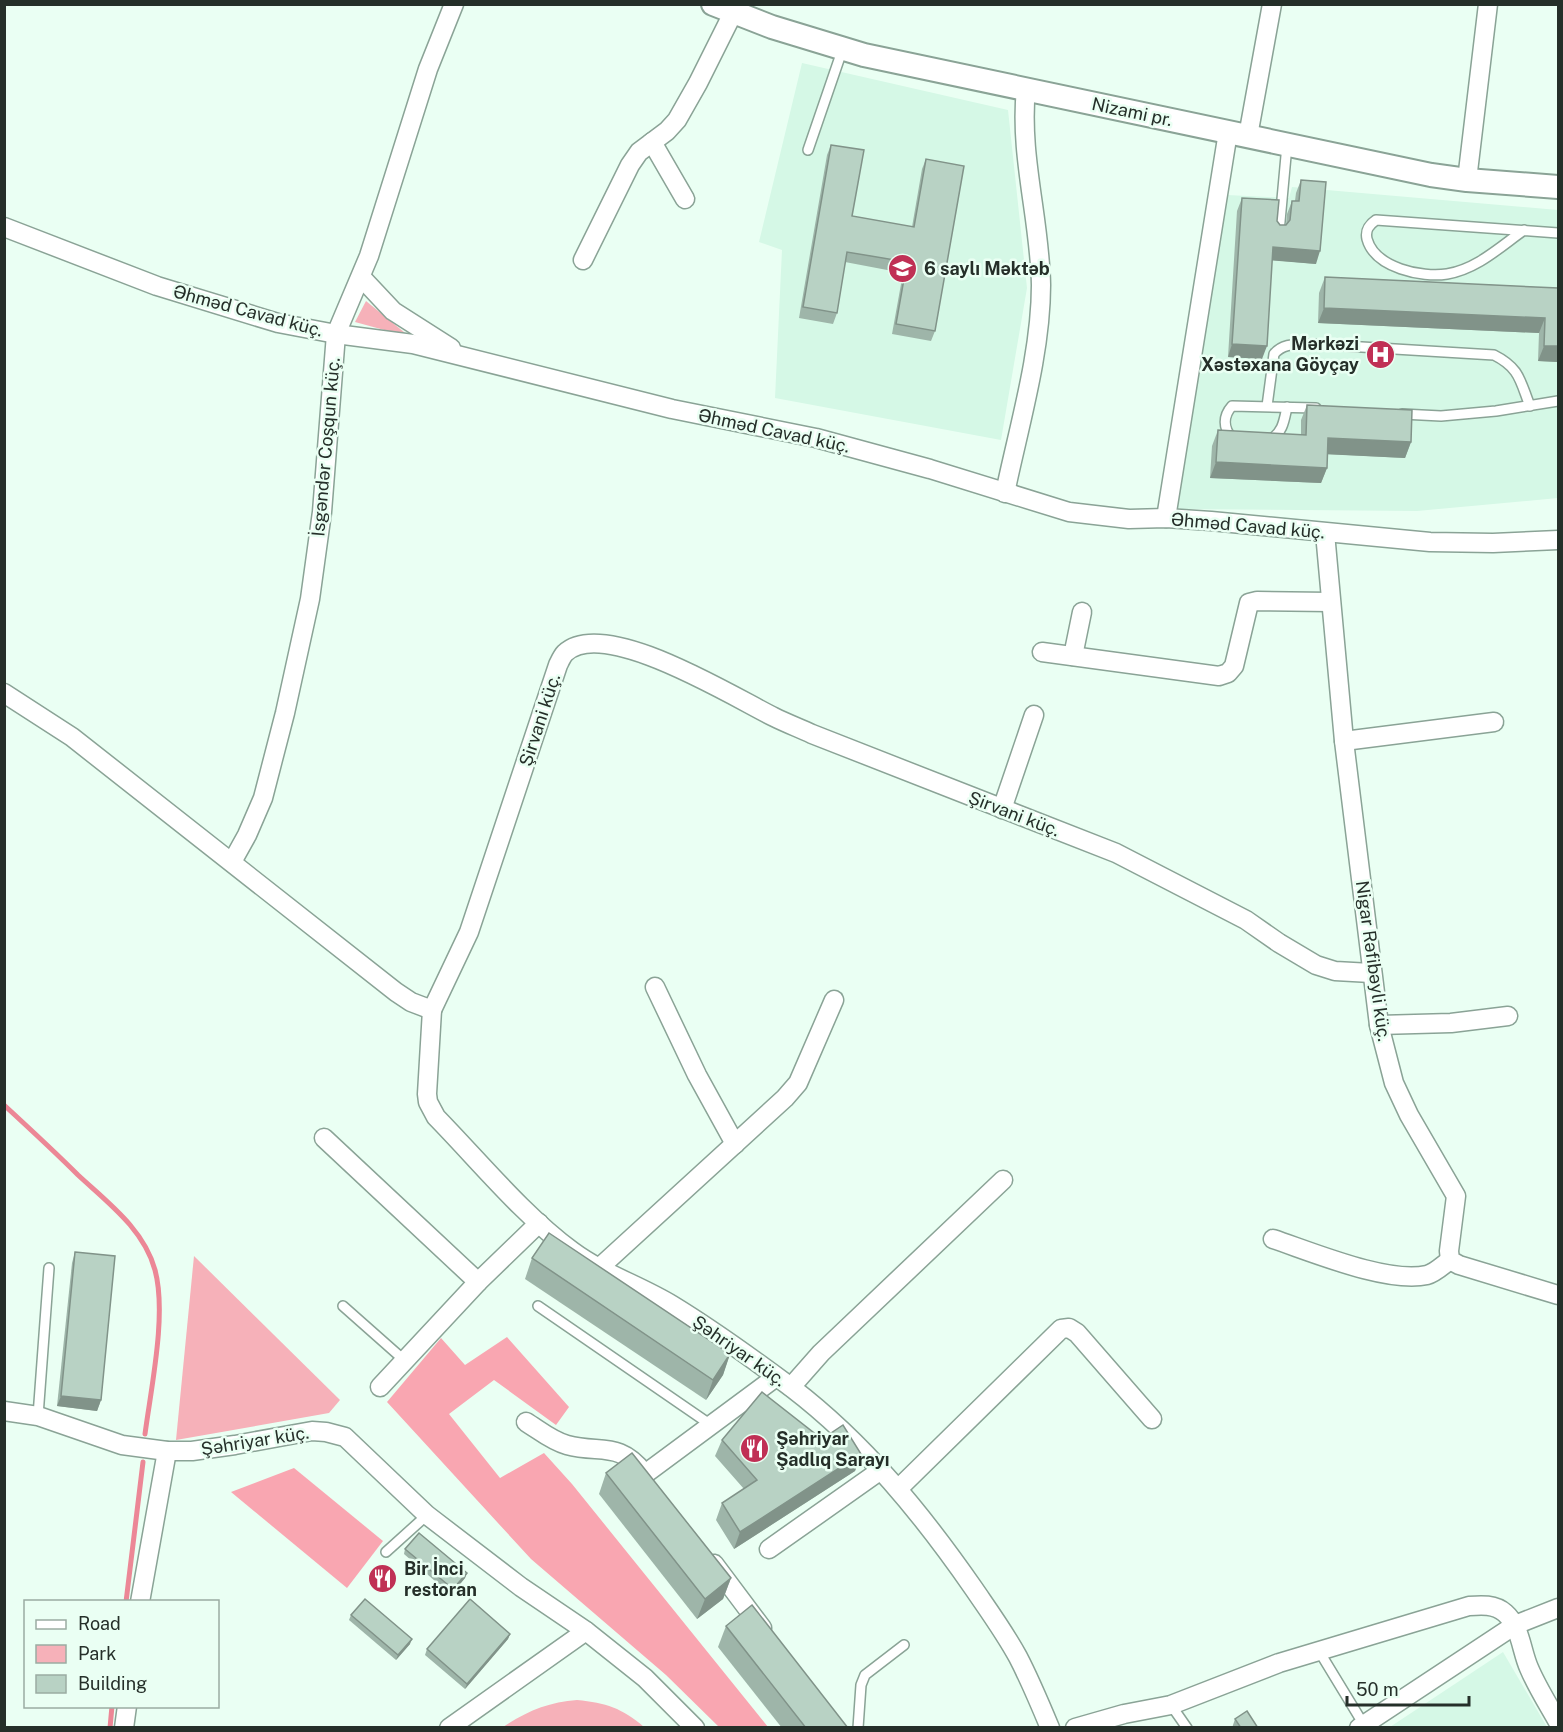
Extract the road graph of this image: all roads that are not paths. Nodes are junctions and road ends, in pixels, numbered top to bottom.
1 (454, 4) edge
2 (1272, 4) edge
3 (1488, 4) edge
4 (723, 9) edge
5 (843, 48) junction
6 (1026, 88) junction
7 (1238, 134) junction
8 (652, 142) junction
9 (1287, 144) junction
10 (808, 150) dead end
11 (1467, 180) junction
12 (1558, 187) edge
13 (685, 199) dead end
14 (4, 227) edge
15 (1524, 230) junction
16 (1279, 232) edge
17 (1558, 233) edge
18 (583, 260) dead end
19 (361, 277) junction
20 (336, 334) junction
21 (463, 356) junction
22 (1558, 401) edge
23 (1267, 406) junction
24 (1287, 406) junction
25 (1530, 406) junction
26 (1321, 409) edge
27 (1386, 413) edge
28 (1005, 493) junction
29 (1166, 518) junction
30 (1325, 533) junction
31 (1558, 540) edge
32 (1330, 602) junction
33 (1082, 612) dead end
34 (1042, 652) dead end
35 (1073, 656) junction
36 (4, 693) edge
37 (1034, 715) dead end
38 (1494, 722) dead end
39 (1344, 741) junction
40 (1002, 809) junction
41 (232, 862) junction
42 (1371, 973) junction
43 (655, 987) dead end
44 (834, 1000) dead end
45 (432, 1010) junction
46 (1508, 1016) dead end
47 (1379, 1025) junction
48 (324, 1138) dead end
49 (735, 1144) junction
50 (1004, 1180) dead end
51 (539, 1223) junction
52 (1273, 1239) dead end
53 (1450, 1260) junction
54 (49, 1268) dead end
55 (598, 1269) junction
56 (478, 1282) junction
57 (1558, 1295) edge
58 (343, 1306) dead end
59 (538, 1306) dead end
60 (405, 1360) junction
61 (783, 1382) junction
62 (380, 1387) dead end
63 (4, 1411) edge
64 (38, 1416) junction
65 (1152, 1419) dead end
66 (526, 1422) dead end
67 (711, 1425) junction
68 (167, 1452) junction
69 (881, 1470) junction
70 (899, 1488) junction
71 (426, 1515) junction
72 (769, 1549) dead end
73 (386, 1552) dead end
74 (704, 1552) edge
75 (140, 1600) edge
76 (1558, 1608) edge
77 (1515, 1625) junction
78 (586, 1631) junction
79 (774, 1644) edge
80 (904, 1645) dead end
81 (1319, 1651) junction
82 (1171, 1705) junction
83 (127, 1708) edge
84 (1558, 1722) edge
85 (1363, 1726) edge
86 (124, 1728) edge
87 (449, 1728) edge
88 (695, 1728) edge
89 (858, 1728) edge
90 (1050, 1728) edge
91 (1075, 1728) edge
92 (1187, 1728) edge

1 - 19 street, İsgəndər Coşqun küç.
2 - 7 street
3 - 11 street
4 - 5 street, Nizami pr.
4 - 8 street
5 - 6 street, Nizami pr.
5 - 10 lane
6 - 7 street, Nizami pr.
6 - 28 street
7 - 9 street, Nizami pr.
7 - 29 street
8 - 13 street
8 - 18 street
9 - 11 street, Nizami pr.
9 - 16 lane
11 - 12 street, Nizami pr.
14 - 20 street, Əhməd Cavad küç.
15 - 15 lane
15 - 17 lane
19 - 20 street, İsgəndər Coşqun küç.
19 - 21 street
20 - 21 street, Əhməd Cavad küç.
20 - 41 street, İsgəndər Coşqun küç.
21 - 28 street, Əhməd Cavad küç.
22 - 25 lane
23 - 24 lane
23 - 24 lane
23 - 25 lane
24 - 26 lane
25 - 27 lane
28 - 29 street, Əhməd Cavad küç.
29 - 30 street, Əhməd Cavad küç.
30 - 31 street, Əhməd Cavad küç.
30 - 32 street, Nigar Rəfibəyli küç.
32 - 35 street
32 - 39 street, Nigar Rəfibəyli küç.
33 - 35 street
34 - 35 street
36 - 41 street
37 - 40 street
38 - 39 street
39 - 42 street, Nigar Rəfibəyli küç.
40 - 42 street, Şirvani küç.
40 - 45 street, Şirvani küç.
41 - 45 street
42 - 47 street, Nigar Rəfibəyli küç.
43 - 49 street
44 - 49 street
45 - 51 street, Şəhriyar küç.
46 - 47 street
47 - 53 street, Nigar Rəfibəyli küç.
48 - 56 street
49 - 55 street
50 - 61 street
51 - 55 street, Şəhriyar küç.
51 - 56 street
52 - 53 street
53 - 57 street
54 - 64 lane
55 - 61 street, Şəhriyar küç.
56 - 60 street
58 - 60 lane
59 - 67 lane
60 - 62 street
61 - 67 street
61 - 69 street, Şəhriyar küç.
63 - 64 street, Şəhriyar küç.
64 - 68 street, Şəhriyar küç.
65 - 70 street
66 - 67 street
68 - 71 street, Şəhriyar küç.
68 - 75 street
69 - 70 street, Şəhriyar küç.
69 - 72 street
70 - 90 street, Şəhriyar küç.
71 - 73 lane
71 - 78 street, Şəhriyar küç.
74 - 79 street
76 - 77 street
77 - 81 street
77 - 84 street
77 - 85 street
78 - 87 street
78 - 88 street, Şəhriyar küç.
80 - 89 lane
81 - 82 street
81 - 85 lane
82 - 91 street
82 - 92 lane
83 - 86 street

